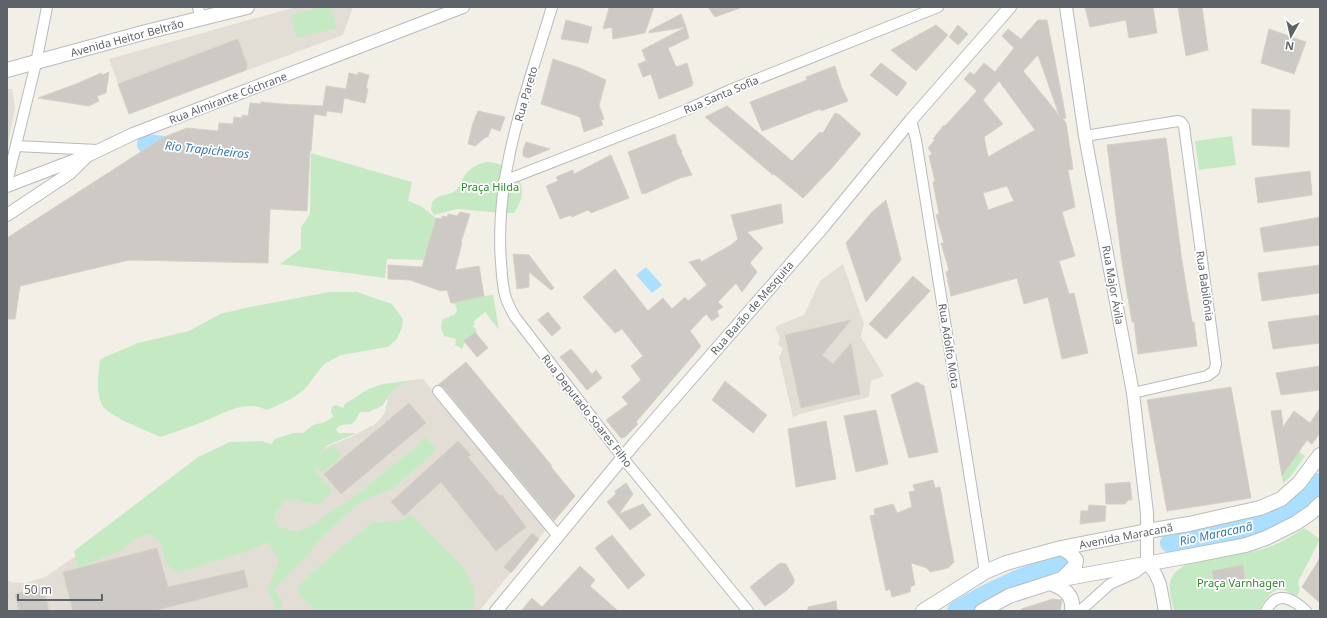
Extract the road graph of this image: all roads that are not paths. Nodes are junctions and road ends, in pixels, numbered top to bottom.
1 (47, 7) edge
2 (247, 7) edge
3 (463, 7) edge
4 (552, 7) edge
5 (938, 7) edge
6 (1010, 7) edge
7 (1066, 7) edge
8 (200, 13) edge
9 (36, 63) junction
10 (7, 70) edge
11 (911, 120) junction
12 (1085, 136) junction
13 (16, 146) junction
14 (92, 153) junction
15 (504, 181) junction
16 (7, 182) edge
17 (7, 186) edge
18 (7, 215) edge
19 (438, 391) dead end
20 (1133, 393) junction
21 (1320, 455) edge
22 (623, 458) junction
23 (1320, 504) edge
24 (1147, 531) junction
25 (558, 536) junction
26 (1061, 548) junction
27 (1147, 564) junction
28 (985, 572) junction
29 (1055, 581) junction
30 (496, 611) edge
31 (748, 611) edge
32 (923, 611) edge
33 (982, 611) edge
34 (1072, 611) edge
35 (1080, 611) edge
36 (1165, 611) edge
37 (1266, 611) edge
38 (1306, 611) edge

1 - 9 street
2 - 8 main road, Avenida Heitor Beltrão
3 - 14 street, Rua Almirante Cóchrane
4 - 15 street, Rua Pareto
5 - 15 street, Rua Santa Sofia
6 - 11 street, Rua Barão de Mesquita
7 - 12 street, Rua Major Ávila
8 - 9 main road, Avenida Heitor Beltrão
9 - 10 main road, Avenida Heitor Beltrão
9 - 13 street
11 - 22 street, Rua Barão de Mesquita
11 - 28 street, Rua Adolfo Mota
12 - 20 street, Rua Major Ávila
12 - 20 street, Rua Babilônia
13 - 14 street
13 - 16 street
14 - 17 street
14 - 18 street, Rua Almirante Cóchrane
15 - 22 street, Rua Deputado Soares Filho
19 - 25 street
20 - 24 street, Rua Major Ávila
21 - 24 main road, Avenida Maracanã
22 - 25 street, Rua Barão de Mesquita
22 - 31 street, Rua Deputado Soares Filho
23 - 27 main road
24 - 26 main road, Avenida Maracanã
24 - 27 street, Rua Major Ávila
25 - 30 street, Rua Barão de Mesquita
26 - 28 main road, Avenida Maracanã
26 - 29 main road
27 - 29 main road
27 - 35 street
27 - 36 street
28 - 32 main road, Avenida Maracanã
29 - 33 main road
29 - 34 main road
37 - 38 street

